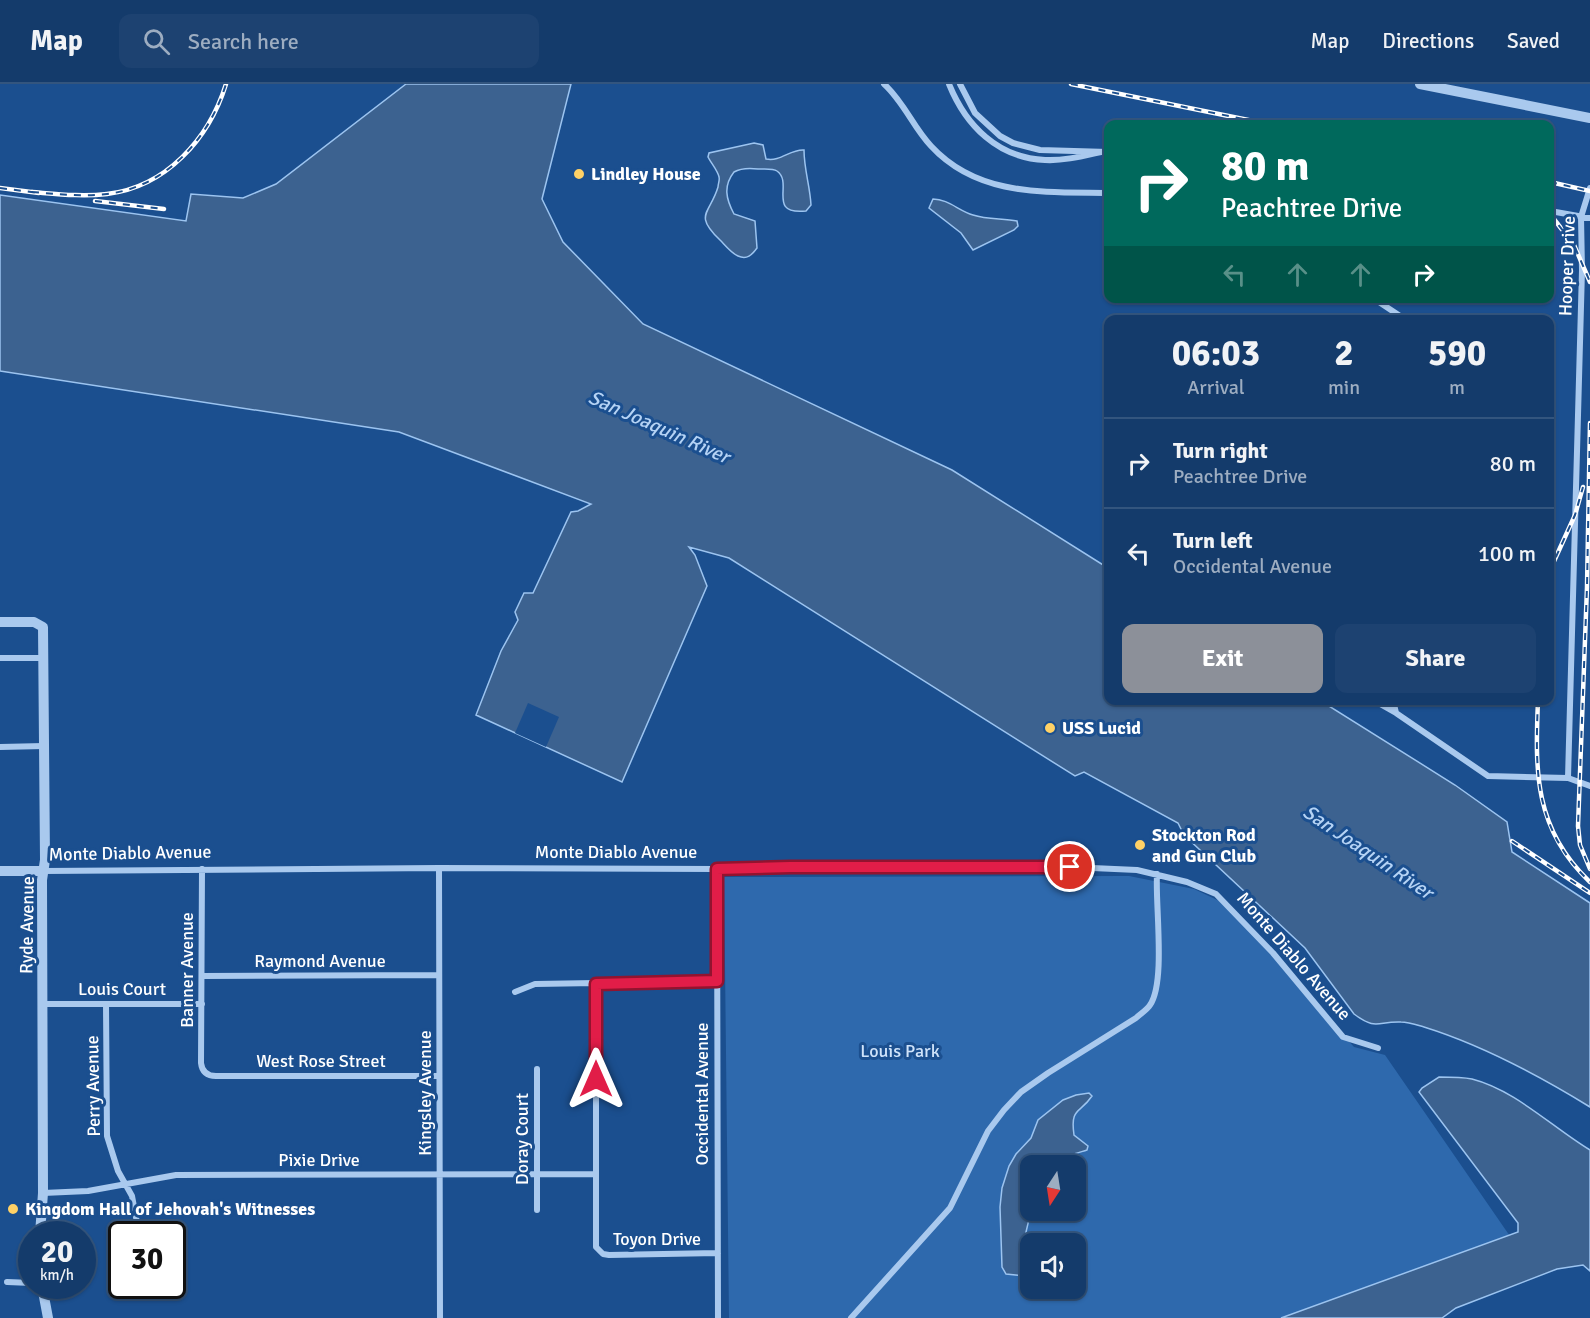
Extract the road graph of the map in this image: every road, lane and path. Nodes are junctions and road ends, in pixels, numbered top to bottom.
1 (884, 84) edge
2 (1420, 84) edge
3 (950, 86) edge
4 (960, 87) edge
5 (1590, 118) edge
6 (1101, 152) joint
7 (1590, 188) edge
8 (1104, 193) edge
9 (1554, 212) edge
10 (1581, 217) junction
11 (1590, 218) edge
12 (1380, 303) edge
13 (1398, 315) edge
14 (0, 622) edge
15 (0, 658) edge
16 (44, 658) junction
17 (1382, 705) edge
18 (1394, 705) edge
19 (1396, 713) junction
20 (0, 747) edge
21 (45, 747) junction
22 (1568, 778) junction
23 (1590, 786) edge
24 (439, 868) junction
25 (202, 869) junction
26 (717, 869) junction
27 (0, 871) edge
28 (43, 871) junction
29 (1157, 874) junction
30 (439, 975) junction
31 (202, 976) junction
32 (717, 981) junction
33 (596, 984) junction
34 (515, 992) dead end
35 (42, 1004) junction
36 (106, 1004) junction
37 (202, 1004) junction
38 (1378, 1048) dead end
39 (537, 1069) dead end
40 (203, 1071) joint
41 (439, 1076) junction
42 (537, 1174) junction
43 (596, 1174) junction
44 (440, 1175) junction
45 (124, 1184) junction
46 (43, 1193) junction
47 (537, 1210) dead end
48 (41, 1221) edge
49 (137, 1221) edge
50 (718, 1253) junction
51 (7, 1282) dead end
52 (18, 1282) edge
53 (44, 1299) edge
54 (48, 1318) edge
55 (440, 1318) edge
56 (718, 1318) edge
57 (851, 1318) edge

1 - 8 street
2 - 5 street
3 - 6 street
4 - 6 street
7 - 10 street, Hooper Drive
9 - 10 street
10 - 11 street
10 - 22 street, Hooper Drive
12 - 13 street
14 - 16 street, Ryde Avenue
15 - 16 street
16 - 21 street, Ryde Avenue
17 - 19 street
18 - 19 street
19 - 22 street
20 - 21 street
21 - 28 street, Ryde Avenue
22 - 23 street
24 - 25 street, Monte Diablo Avenue
24 - 26 street, Monte Diablo Avenue
24 - 30 street, Kingsley Avenue
25 - 28 street, Monte Diablo Avenue
25 - 31 street, Banner Avenue
26 - 29 street, Monte Diablo Avenue
26 - 32 street, Occidental Avenue
27 - 28 street, Monte Diablo Avenue
28 - 35 street, Ryde Avenue
29 - 38 street, Monte Diablo Avenue
29 - 57 street
30 - 31 street, Raymond Avenue
30 - 41 street, Kingsley Avenue
31 - 37 street, Banner Avenue
32 - 33 street
32 - 50 street, Occidental Avenue
33 - 34 street
33 - 43 street
35 - 36 street, Louis Court
35 - 46 street, Ryde Avenue
36 - 37 street, Louis Court
36 - 45 street, Perry Avenue
37 - 40 street, Banner Avenue
39 - 42 street, Doray Court
40 - 41 street, West Rose Street
41 - 44 street, Kingsley Avenue
42 - 43 street, Pixie Drive
42 - 44 street, Pixie Drive
42 - 47 street, Doray Court
43 - 50 street, Toyon Drive
44 - 45 street, Pixie Drive
44 - 55 street, Kingsley Avenue
45 - 46 street, Pixie Drive
45 - 49 street, Perry Avenue
46 - 48 street, Ryde Avenue
50 - 56 street, Occidental Avenue
51 - 52 street
53 - 54 street

